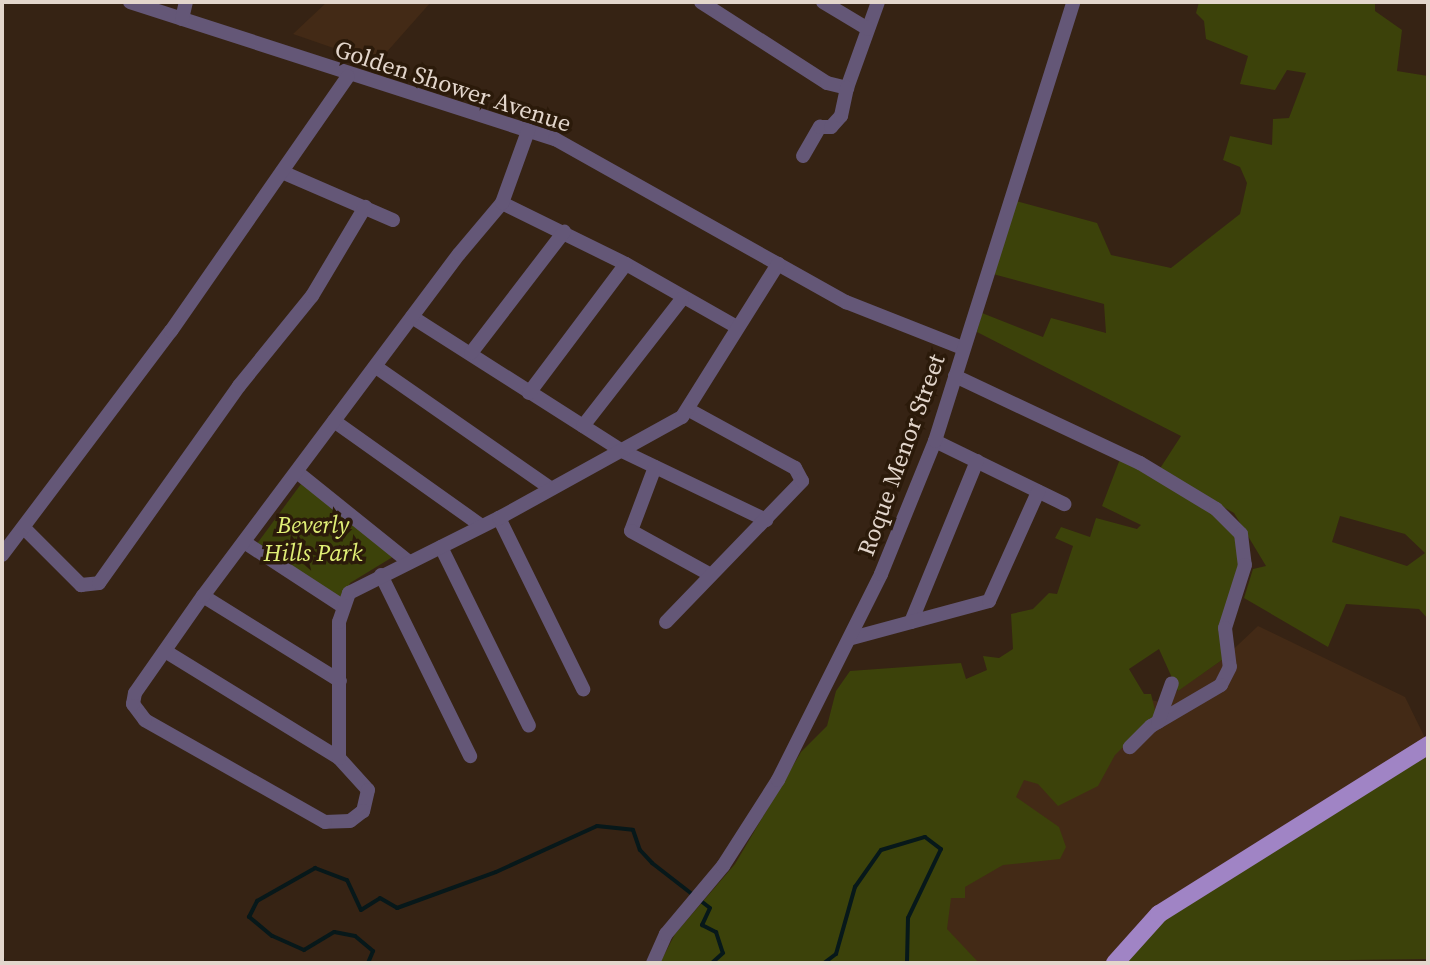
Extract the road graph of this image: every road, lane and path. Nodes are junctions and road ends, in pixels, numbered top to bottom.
1 (130, 2) edge
2 (186, 2) edge
3 (701, 2) edge
4 (823, 2) edge
5 (878, 2) edge
6 (1073, 2) edge
7 (182, 19) junction
8 (868, 29) junction
9 (348, 76) junction
10 (847, 88) junction
11 (528, 131) junction
12 (803, 156) dead end
13 (282, 172) junction
14 (502, 203) junction
15 (365, 207) junction
16 (393, 220) dead end
17 (564, 232) junction
18 (626, 264) junction
19 (778, 264) junction
20 (682, 299) junction
21 (412, 317) junction
22 (737, 327) junction
23 (963, 348) junction
24 (471, 353) junction
25 (376, 367) junction
26 (955, 376) junction
27 (529, 393) junction
28 (689, 410) junction
29 (334, 421) junction
30 (583, 426) junction
31 (935, 441) junction
32 (622, 451) junction
33 (977, 461) junction
34 (655, 467) junction
35 (297, 472) junction
36 (550, 488) junction
37 (1038, 492) junction
38 (1064, 504) dead end
39 (499, 518) junction
40 (766, 520) junction
41 (482, 526) junction
42 (24, 528) junction
43 (244, 542) junction
44 (441, 547) junction
45 (2, 555) edge
46 (409, 562) junction
47 (381, 575) junction
48 (711, 575) junction
49 (203, 596) junction
50 (342, 606) junction
51 (666, 622) dead end
52 (911, 622) junction
53 (852, 638) junction
54 (165, 651) junction
55 (340, 681) junction
56 (1172, 683) dead end
57 (583, 689) dead end
58 (1158, 722) junction
59 (529, 726) dead end
60 (1428, 745) edge
61 (1130, 747) dead end
62 (470, 756) dead end
63 (339, 758) junction
64 (653, 963) edge
65 (1115, 963) edge

1 - 7 street, Golden Shower Avenue
2 - 7 street
3 - 10 street
4 - 8 street
5 - 8 street
6 - 23 street, Roque Menor Street
7 - 9 street, Golden Shower Avenue
8 - 10 street
9 - 11 street, Golden Shower Avenue
9 - 13 street
10 - 12 street
11 - 14 street
11 - 19 street, Golden Shower Avenue
13 - 15 street
13 - 42 street
14 - 17 street
14 - 21 street
15 - 16 street
15 - 42 street
17 - 18 street
17 - 24 street
18 - 20 street
18 - 27 street
19 - 22 street
19 - 23 street, Golden Shower Avenue
20 - 22 street
20 - 30 street
21 - 24 street
21 - 25 street
22 - 28 street
23 - 26 street, Roque Menor Street
24 - 27 street
25 - 29 street
25 - 36 street
26 - 31 street, Roque Menor Street
26 - 58 street
27 - 30 street
28 - 32 street
28 - 40 street
29 - 35 street
29 - 41 street
30 - 32 street
31 - 33 street
31 - 53 street, Roque Menor Street
32 - 34 street
32 - 36 street
33 - 37 street
33 - 52 street
34 - 40 street
34 - 48 street
35 - 43 street
35 - 46 street
36 - 39 street
37 - 38 street
37 - 52 street
39 - 41 street
39 - 57 street
40 - 48 street
41 - 44 street
42 - 45 street
43 - 49 street
43 - 50 street
44 - 46 street
44 - 59 street
46 - 47 street
47 - 50 street
47 - 62 street
48 - 51 street
49 - 54 street
49 - 55 street
50 - 55 street
52 - 53 street
53 - 64 street, Roque Menor Street
54 - 63 street
54 - 63 street
55 - 63 street
56 - 58 street
58 - 61 street
60 - 65 main road

